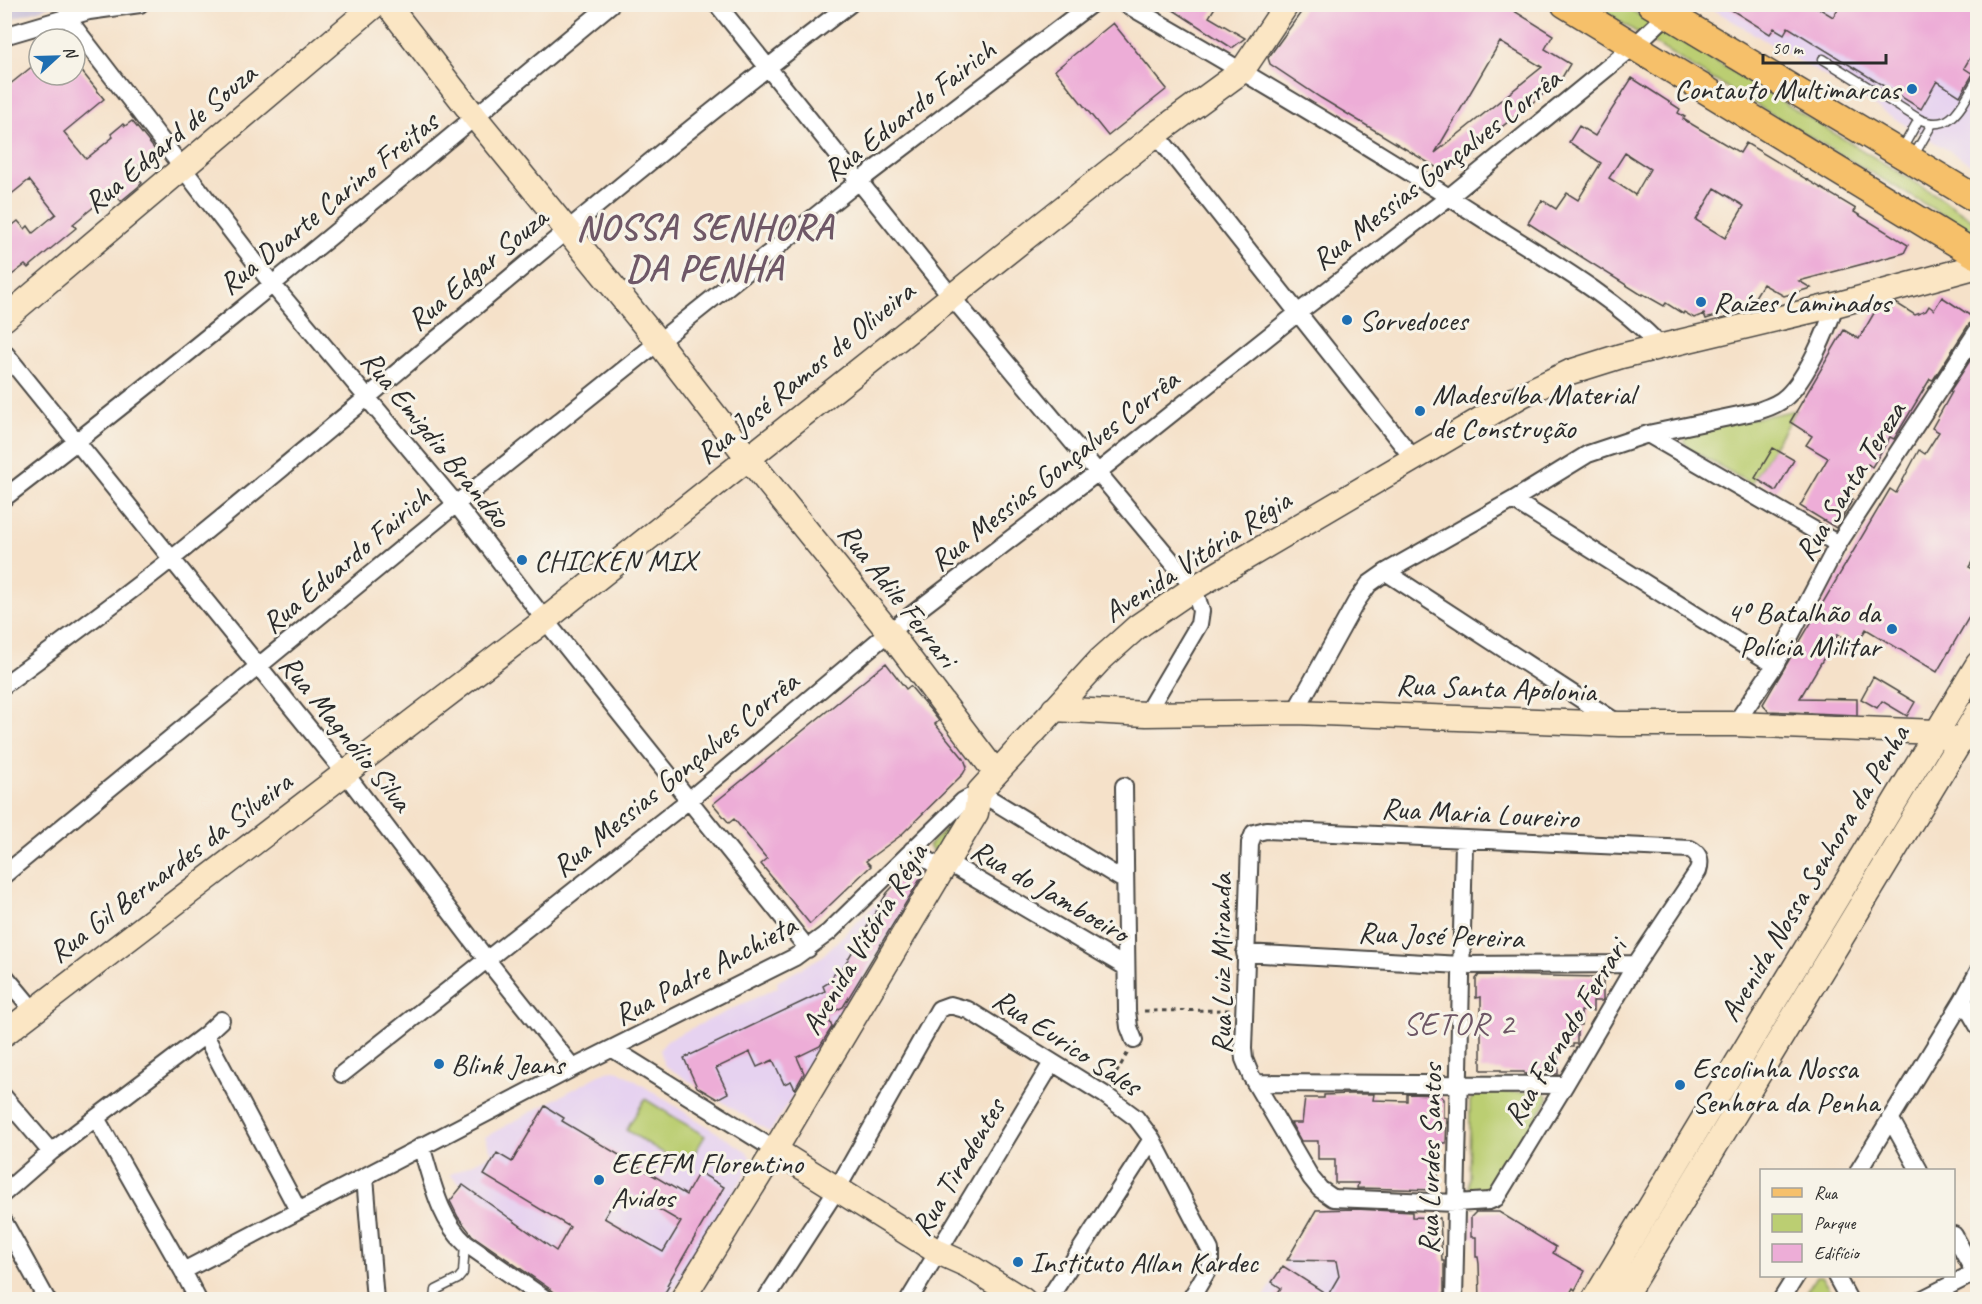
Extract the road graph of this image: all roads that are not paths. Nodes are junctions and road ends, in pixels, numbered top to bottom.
1 (140, 4) edge
2 (376, 4) edge
3 (387, 4) edge
4 (611, 4) edge
5 (717, 4) edge
6 (850, 4) edge
7 (1091, 4) edge
8 (1126, 4) edge
9 (1287, 4) edge
10 (1565, 4) edge
11 (1664, 8) edge
12 (68, 19) junction
13 (4, 36) edge
14 (1634, 46) junction
15 (1823, 59) dead end
16 (767, 67) junction
17 (1242, 71) junction
18 (1977, 78) edge
19 (475, 117) junction
20 (1919, 118) junction
21 (1932, 124) junction
22 (1156, 134) junction
23 (1905, 156) junction
24 (183, 168) junction
25 (858, 182) junction
26 (1449, 196) junction
27 (1977, 200) edge
28 (567, 229) junction
29 (1977, 256) edge
30 (1977, 266) edge
31 (272, 284) junction
32 (951, 296) junction
33 (1835, 305) junction
34 (1299, 312) junction
35 (4, 319) edge
36 (1977, 330) edge
37 (659, 343) junction
38 (1661, 346) junction
39 (4, 352) edge
40 (368, 397) junction
41 (1648, 434) junction
42 (77, 442) junction
43 (748, 458) junction
44 (1413, 458) junction
45 (1098, 472) junction
46 (4, 498) edge
47 (1513, 500) junction
48 (456, 504) junction
49 (1839, 544) junction
50 (172, 558) junction
51 (1386, 572) junction
52 (1194, 588) junction
53 (545, 620) junction
54 (889, 632) junction
55 (1977, 664) edge
56 (1775, 665) junction
57 (258, 667) junction
58 (4, 686) edge
59 (1054, 709) junction
60 (1295, 712) junction
61 (1977, 712) edge
62 (1146, 714) junction
63 (1619, 724) junction
64 (1735, 724) junction
65 (1937, 732) junction
66 (1958, 743) junction
67 (345, 773) junction
68 (996, 773) junction
69 (1124, 786) dead end
70 (979, 792) junction
71 (689, 800) junction
72 (1254, 833) joint
73 (1464, 840) junction
74 (1867, 847) junction
75 (912, 850) junction
76 (1699, 858) joint
77 (1888, 860) junction
78 (945, 866) junction
79 (4, 875) edge
80 (1125, 881) junction
81 (808, 949) junction
82 (1245, 953) junction
83 (1800, 957) junction
84 (487, 960) junction
85 (1636, 964) junction
86 (1461, 965) junction
87 (1126, 967) junction
88 (1821, 970) junction
89 (1977, 972) edge
90 (4, 975) edge
91 (1963, 1000) junction
92 (33, 1010) junction
93 (221, 1020) dead end
94 (1977, 1026) edge
95 (4, 1034) edge
96 (205, 1035) junction
97 (1134, 1040) road end
98 (613, 1049) junction
99 (1052, 1063) junction
100 (573, 1068) junction
101 (342, 1074) dead end
102 (1255, 1083) junction
103 (1459, 1084) junction
104 (1565, 1085) junction
105 (4, 1097) edge
106 (96, 1118) junction
107 (1890, 1118) junction
108 (1152, 1139) junction
109 (421, 1146) junction
110 (775, 1150) junction
111 (51, 1152) junction
112 (1860, 1169) edge
113 (1917, 1169) edge
114 (365, 1177) junction
115 (837, 1189) junction
116 (4, 1193) edge
117 (1456, 1203) junction
118 (298, 1209) junction
119 (1647, 1212) junction
120 (4, 1222) edge
121 (1668, 1223) junction
122 (1955, 1238) edge
123 (465, 1243) junction
124 (938, 1252) junction
125 (183, 1270) junction
126 (1976, 1274) edge
127 (1795, 1277) edge
128 (1837, 1277) edge
129 (47, 1299) edge
130 (198, 1299) edge
131 (375, 1299) edge
132 (435, 1299) edge
133 (547, 1299) edge
134 (682, 1299) edge
135 (765, 1299) edge
136 (909, 1299) edge
137 (1023, 1299) edge
138 (1048, 1299) edge
139 (1190, 1299) edge
140 (1454, 1299) edge
141 (1594, 1299) edge
142 (1622, 1299) edge
143 (1781, 1299) edge
144 (1850, 1299) edge
145 (1921, 1299) edge

1 - 12 street
2 - 24 street, Rua Edgard de Souza
3 - 19 street, Rua Adile Ferrari
4 - 19 street, Rua Duarte Carino Freitas
5 - 16 street
6 - 16 street, Rua Edgar Souza
7 - 25 street, Rua Eduardo Fairich
8 - 17 street
9 - 17 street, Rua José Ramos de Oliveira
10 - 14 main road
11 - 14 street, Rua Messias Gonçalves Corrêa
11 - 23 main road
12 - 13 street
12 - 24 street, Rua Emigdio Brandão
14 - 26 street, Rua Messias Gonçalves Corrêa
14 - 29 main road
15 - 20 lane
16 - 25 street
16 - 28 street, Rua Edgar Souza
17 - 22 street, Rua José Ramos de Oliveira
17 - 26 street
18 - 21 lane
19 - 28 street, Rua Adile Ferrari
19 - 31 street, Rua Duarte Carino Freitas
20 - 21 lane
20 - 23 lane
21 - 23 lane
22 - 32 street, Rua José Ramos de Oliveira
22 - 34 street
23 - 27 main road
24 - 31 street, Rua Emigdio Brandão
24 - 35 street, Rua Edgard de Souza
25 - 32 street
25 - 37 street, Rua Eduardo Fairich
26 - 34 street, Rua Messias Gonçalves Corrêa
26 - 38 street
28 - 37 street, Rua Adile Ferrari
28 - 40 street, Rua Edgar Souza
30 - 33 street, Avenida Vitória Régia
31 - 40 street, Rua Emigdio Brandão
31 - 42 street, Rua Duarte Carino Freitas
32 - 43 street, Rua José Ramos de Oliveira
32 - 45 street
33 - 38 street, Avenida Vitória Régia
33 - 41 street
34 - 44 street
34 - 45 street, Rua Messias Gonçalves Corrêa
36 - 49 street, Rua Santa Tereza
37 - 43 street, Rua Adile Ferrari
37 - 48 street, Rua Eduardo Fairich
38 - 44 street, Avenida Vitória Régia
39 - 42 street, Rua Magnólio Silva
40 - 48 street, Rua Emigdio Brandão
40 - 50 street, Rua Edgar Souza
41 - 47 street
41 - 49 street
42 - 46 street, Rua Duarte Carino Freitas
42 - 50 street, Rua Magnólio Silva
43 - 53 street, Rua José Ramos de Oliveira
43 - 54 street, Rua Adile Ferrari
44 - 52 street, Avenida Vitória Régia
45 - 52 street
45 - 54 street, Rua Messias Gonçalves Corrêa
47 - 51 street
47 - 56 street
48 - 53 street, Rua Emigdio Brandão
48 - 57 street, Rua Eduardo Fairich
49 - 56 street, Rua Santa Tereza
50 - 57 street, Rua Magnólio Silva
50 - 58 street, Rua Edgar Souza
51 - 60 street
51 - 63 street
52 - 59 street, Avenida Vitória Régia
52 - 62 street
53 - 67 street, Rua José Ramos de Oliveira
53 - 71 street, Rua Emigdio Brandão
54 - 68 street, Rua Adile Ferrari
54 - 71 street, Rua Messias Gonçalves Corrêa
55 - 65 street, Avenida Nossa Senhora da Penha
56 - 64 street, Rua Santa Tereza
57 - 67 street, Rua Magnólio Silva
57 - 79 street, Rua Eduardo Fairich
59 - 62 street, Rua Santa Apolonia
59 - 68 street, Avenida Vitória Régia
60 - 62 street, Rua Santa Apolonia
60 - 63 street, Rua Santa Apolonia
61 - 66 street, Avenida Nossa Senhora da Penha
63 - 64 street, Rua Santa Apolonia
64 - 65 street, Rua Santa Apolonia
65 - 66 street
65 - 74 street, Avenida Nossa Senhora da Penha
66 - 77 street, Avenida Nossa Senhora da Penha
67 - 84 street, Rua Magnólio Silva
67 - 92 street, Rua Gil Bernardes da Silveira
68 - 70 street, Avenida Vitória Régia
69 - 80 street
70 - 75 street, Rua Padre Anchieta
70 - 78 street, Avenida Vitória Régia
70 - 80 street
71 - 81 street, Rua Emigdio Brandão
71 - 84 street, Rua Messias Gonçalves Corrêa
72 - 73 street, Rua Maria Loureiro
72 - 82 street, Rua Luiz Miranda
73 - 76 street, Rua Maria Loureiro
73 - 86 street, Rua Lurdes Santos
74 - 77 street
74 - 83 street, Avenida Nossa Senhora da Penha
75 - 78 street, Rua do Jamboeiro
75 - 81 street, Rua Padre Anchieta
76 - 85 street, Rua Fernado Ferrari
77 - 88 street, Avenida Nossa Senhora da Penha
78 - 87 street, Rua do Jamboeiro
78 - 110 street, Avenida Vitória Régia
80 - 87 street
81 - 98 street, Rua Padre Anchieta
82 - 86 street, Rua José Pereira
82 - 102 street, Rua Luiz Miranda
83 - 88 street
83 - 119 street, Avenida Nossa Senhora da Penha
84 - 100 street, Rua Magnólio Silva
84 - 101 street, Rua Messias Gonçalves Corrêa
85 - 86 street, Rua José Pereira
85 - 104 street, Rua Fernado Ferrari
86 - 103 street, Rua Lurdes Santos
87 - 97 street
88 - 121 street, Avenida Nossa Senhora da Penha
89 - 91 street
90 - 92 street
91 - 94 street
91 - 107 street
92 - 95 street, Rua Gil Bernardes da Silveira
93 - 96 street
96 - 106 street
96 - 118 street
98 - 100 street, Rua Padre Anchieta
98 - 110 street
99 - 108 street, Rua Eurico Sales
99 - 115 street, Rua Eurico Sales
99 - 124 street, Rua Tiradentes
100 - 109 street, Rua Padre Anchieta
102 - 103 street
102 - 117 street, Rua Luiz Miranda
103 - 104 street
103 - 117 street, Rua Lurdes Santos
104 - 117 street, Rua Fernado Ferrari
105 - 111 street
106 - 111 street
106 - 125 street
107 - 112 street
107 - 113 street
108 - 138 street
108 - 139 street, Rua Eurico Sales
109 - 114 street, Rua Padre Anchieta
109 - 123 street
110 - 115 street
110 - 134 street, Avenida Vitória Régia
111 - 116 street
114 - 118 street, Rua Padre Anchieta
114 - 131 street
115 - 124 street
115 - 135 street
117 - 140 street, Rua Lurdes Santos
118 - 125 street, Rua Padre Anchieta
119 - 121 street
119 - 141 street, Avenida Nossa Senhora da Penha
120 - 129 street
121 - 142 street, Avenida Nossa Senhora da Penha
122 - 126 street
123 - 132 lane
123 - 133 street
124 - 136 street, Rua Tiradentes
124 - 137 street
125 - 130 street
126 - 145 street
127 - 143 street
128 - 144 street

